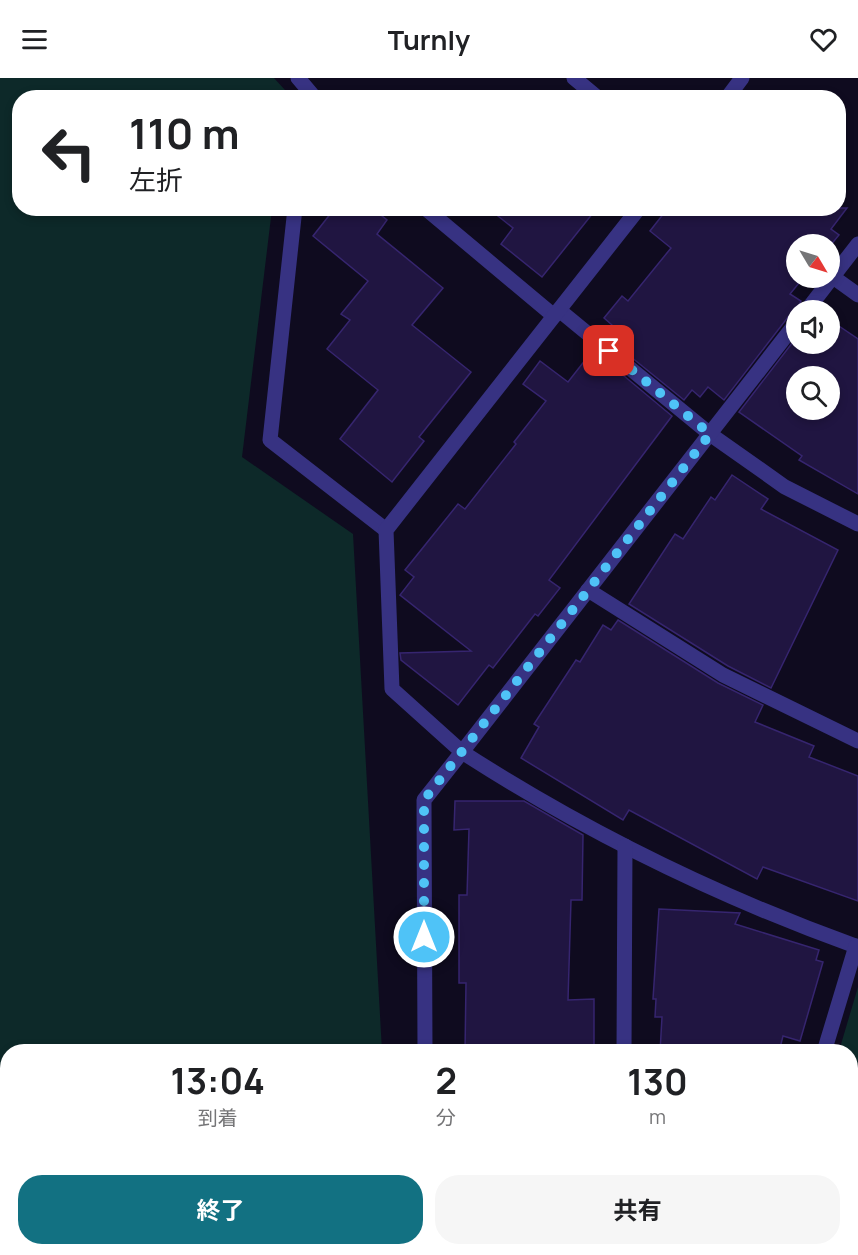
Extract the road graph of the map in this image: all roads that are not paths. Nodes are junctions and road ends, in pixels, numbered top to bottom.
1 (574, 78) edge
2 (588, 90) edge
3 (294, 216) edge
4 (435, 216) edge
5 (633, 216) edge
6 (858, 244) edge
7 (840, 268) edge
8 (840, 282) edge
9 (824, 288) edge
10 (858, 295) edge
11 (815, 300) edge
12 (556, 313) junction
13 (786, 336) edge
14 (710, 434) junction
15 (858, 524) edge
16 (386, 530) junction
17 (588, 590) junction
18 (858, 741) edge
19 (462, 752) junction
20 (625, 846) junction
21 (857, 946) edge
22 (425, 1044) edge
23 (624, 1044) edge
24 (826, 1044) edge

1 - 2 street
3 - 16 street
4 - 12 street
5 - 12 street
6 - 7 street
8 - 10 street
9 - 11 street
12 - 14 street
12 - 16 street
13 - 14 street
14 - 15 street
14 - 17 street
16 - 19 street
17 - 18 street
17 - 19 street
19 - 20 street
19 - 22 street
20 - 21 street
20 - 23 street
21 - 24 street

